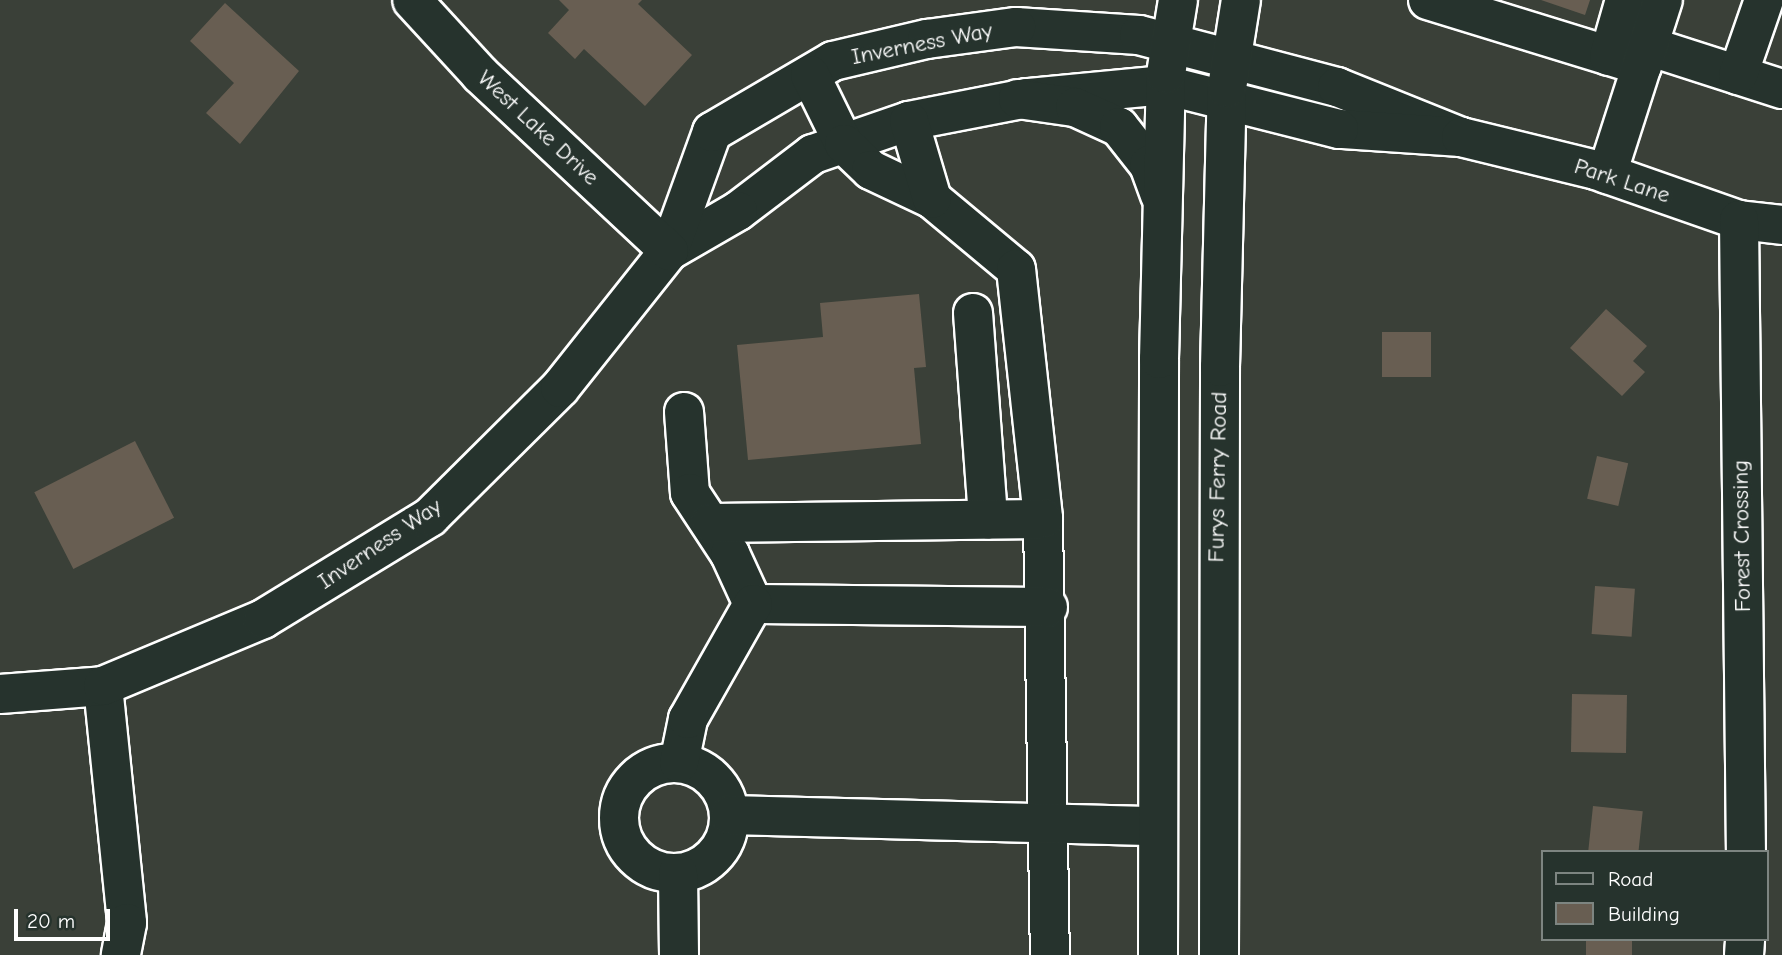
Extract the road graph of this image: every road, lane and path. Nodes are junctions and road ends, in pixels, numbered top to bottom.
1 (412, 0) edge
2 (1178, 0) edge
3 (1241, 0) edge
4 (1428, 0) edge
5 (1625, 0) edge
6 (1663, 0) edge
7 (1764, 0) edge
8 (1170, 47) junction
9 (1633, 56) junction
10 (1231, 61) junction
11 (810, 75) junction
12 (1738, 75) junction
13 (1165, 85) junction
14 (1782, 89) edge
15 (1018, 99) junction
16 (1227, 104) junction
17 (909, 121) junction
18 (1461, 137) junction
19 (844, 144) junction
20 (1607, 174) junction
21 (932, 199) junction
22 (1163, 202) junction
23 (1739, 220) junction
24 (1782, 225) edge
25 (669, 251) junction
26 (973, 313) dead end
27 (684, 412) dead end
28 (988, 519) junction
29 (1043, 519) junction
30 (711, 523) junction
31 (752, 604) junction
32 (1048, 607) junction
33 (103, 686) junction
34 (0, 694) edge
35 (679, 763) junction
36 (730, 815) junction
37 (1049, 823) junction
38 (1157, 826) junction
39 (1746, 850) edge
40 (678, 873) junction
41 (121, 955) edge
42 (679, 955) edge
43 (1050, 955) edge
44 (1158, 955) edge
45 (1219, 955) edge

1 - 25 street, West Lake Drive
2 - 8 street
3 - 10 street, Furys Ferry Road
4 - 9 street
5 - 9 street
6 - 9 street
7 - 12 street
8 - 10 street, Inverness Way
8 - 11 street, Inverness Way
8 - 13 street
9 - 12 street
9 - 20 street
10 - 16 street, Furys Ferry Road
10 - 18 street, Park Lane
11 - 19 street
11 - 25 street, Inverness Way
12 - 14 street
13 - 15 street, Inverness Way
13 - 16 street, Inverness Way
13 - 22 street
15 - 17 street, Inverness Way
15 - 22 street
16 - 18 street, Park Lane
16 - 45 street, Furys Ferry Road
17 - 19 street, Inverness Way
17 - 21 street
18 - 20 street, Park Lane
19 - 21 street
19 - 25 street, Inverness Way
20 - 23 street, Park Lane
21 - 29 street
22 - 38 street
23 - 24 street, Park Lane
23 - 39 street, Forest Crossing
25 - 33 street, Inverness Way
26 - 28 street
27 - 30 street
28 - 29 street
28 - 30 street
29 - 32 street
30 - 31 street
31 - 32 street
31 - 35 street
32 - 37 street
33 - 34 street, Inverness Way
33 - 41 street
35 - 36 street
35 - 40 street
36 - 37 street
36 - 40 street
37 - 38 street
37 - 43 street
38 - 44 street
40 - 42 street

